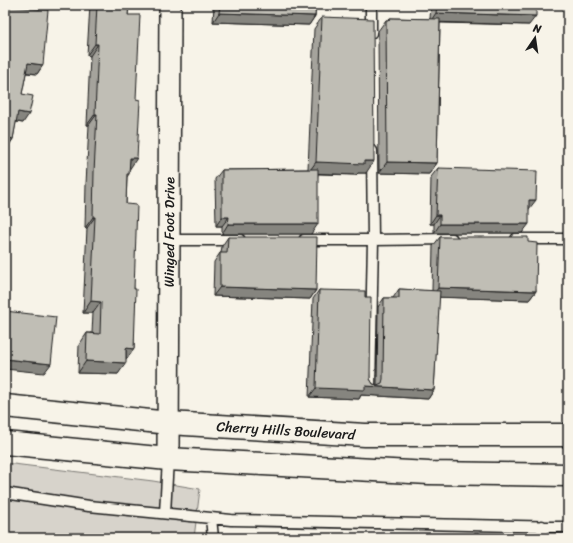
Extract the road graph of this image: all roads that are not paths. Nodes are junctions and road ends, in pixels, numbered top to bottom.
1 (170, 5) edge
2 (371, 5) edge
3 (372, 44) edge
4 (372, 138) edge
5 (459, 239) edge
6 (506, 239) edge
7 (568, 239) edge
8 (170, 240) junction
9 (248, 240) edge
10 (295, 240) edge
11 (373, 240) junction
12 (370, 388) edge
13 (5, 406) edge
14 (169, 423) junction
15 (568, 435) edge
16 (5, 443) edge
17 (168, 459) junction
18 (568, 475) edge
19 (5, 493) edge
20 (165, 513) junction
21 (211, 518) junction
22 (542, 526) junction
23 (568, 527) edge
24 (213, 538) edge
25 (542, 538) edge

1 - 8 street, Winged Foot Drive
2 - 3 lane
4 - 11 lane
5 - 11 lane
6 - 7 lane
8 - 9 lane
8 - 14 street, Winged Foot Drive
10 - 11 lane
11 - 12 lane
13 - 14 street, Cherry Hills Boulevard
14 - 15 street, Cherry Hills Boulevard
14 - 17 street, Winged Foot Drive
16 - 17 street
17 - 18 street
17 - 20 lane
19 - 20 lane
20 - 21 lane
21 - 22 lane
21 - 24 lane
22 - 23 lane
22 - 25 lane

